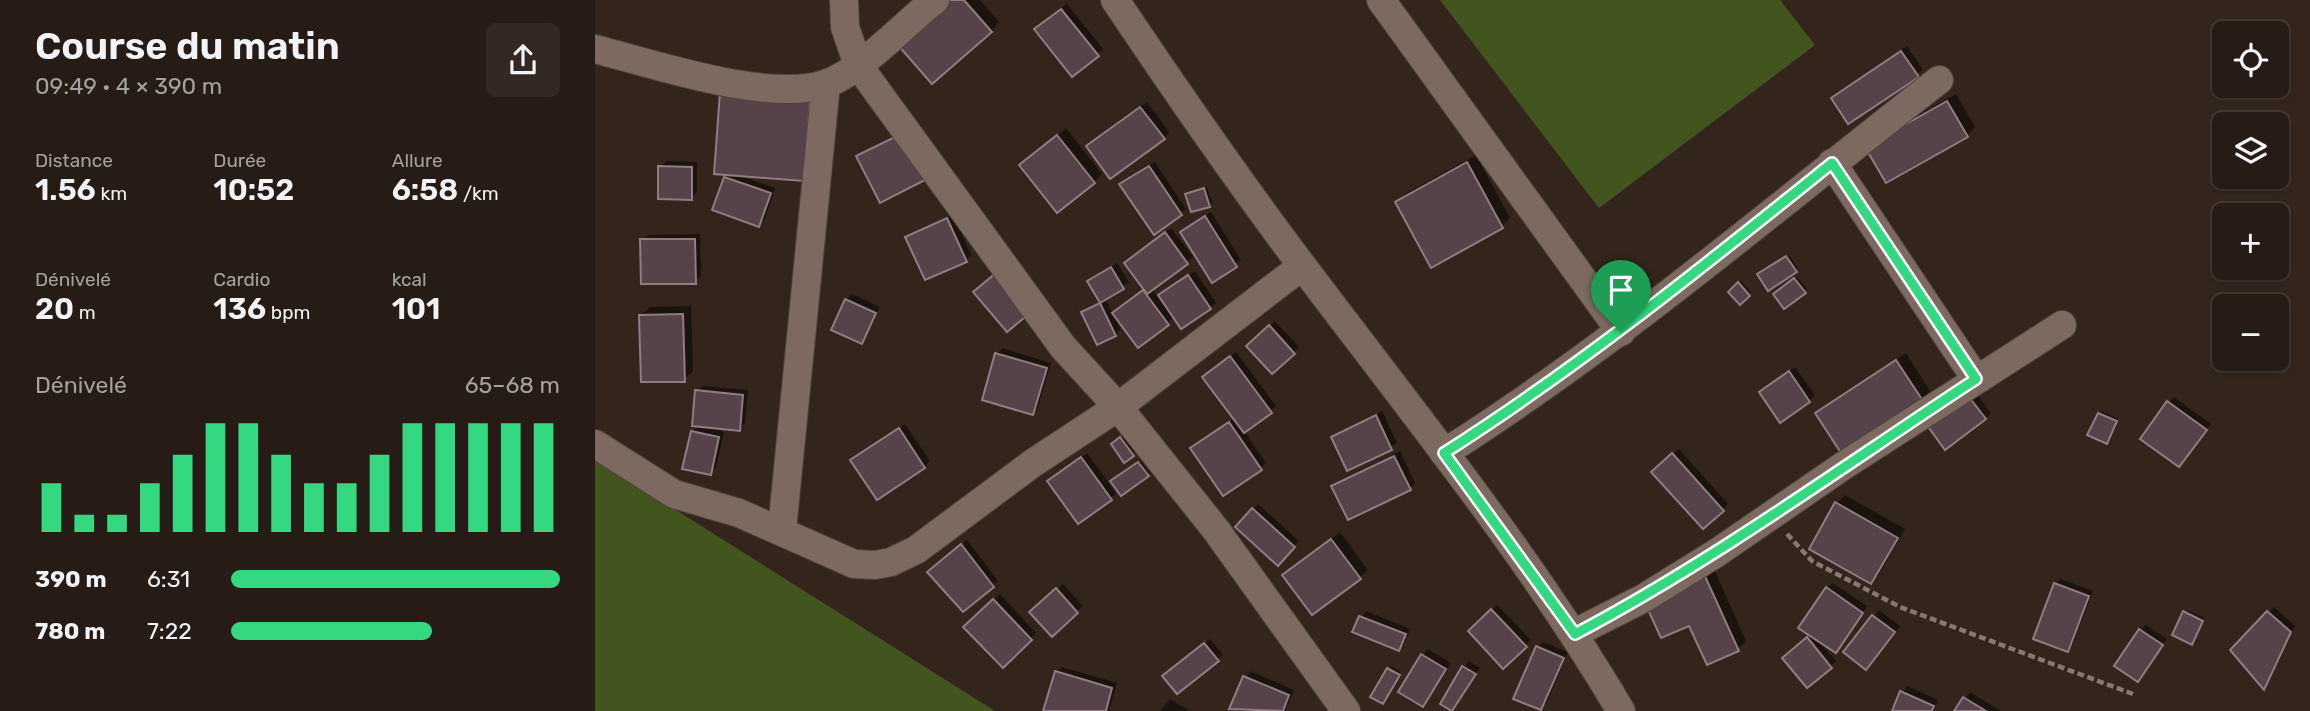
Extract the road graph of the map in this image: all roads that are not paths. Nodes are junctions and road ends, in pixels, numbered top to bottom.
1 (844, 0) edge
2 (935, 0) edge
3 (1115, 0) edge
4 (1381, 0) edge
5 (595, 49) edge
6 (858, 65) junction
7 (1939, 80) dead end
8 (826, 84) junction
9 (1832, 163) junction
10 (1302, 266) junction
11 (2062, 325) dead end
12 (1621, 332) junction
13 (1976, 379) junction
14 (1118, 407) junction
15 (595, 444) edge
16 (1444, 453) junction
17 (782, 530) junction
18 (1575, 634) junction
19 (1346, 711) edge
20 (1621, 711) edge

1 - 6 street
2 - 6 street
3 - 10 street
4 - 12 street
5 - 8 street
6 - 8 street
6 - 14 street
7 - 9 street
8 - 17 street
9 - 12 street
9 - 13 street
10 - 14 street
10 - 16 street
11 - 13 street
12 - 16 street
13 - 18 street
14 - 17 street
14 - 19 street
15 - 17 street
16 - 18 street
18 - 20 street

